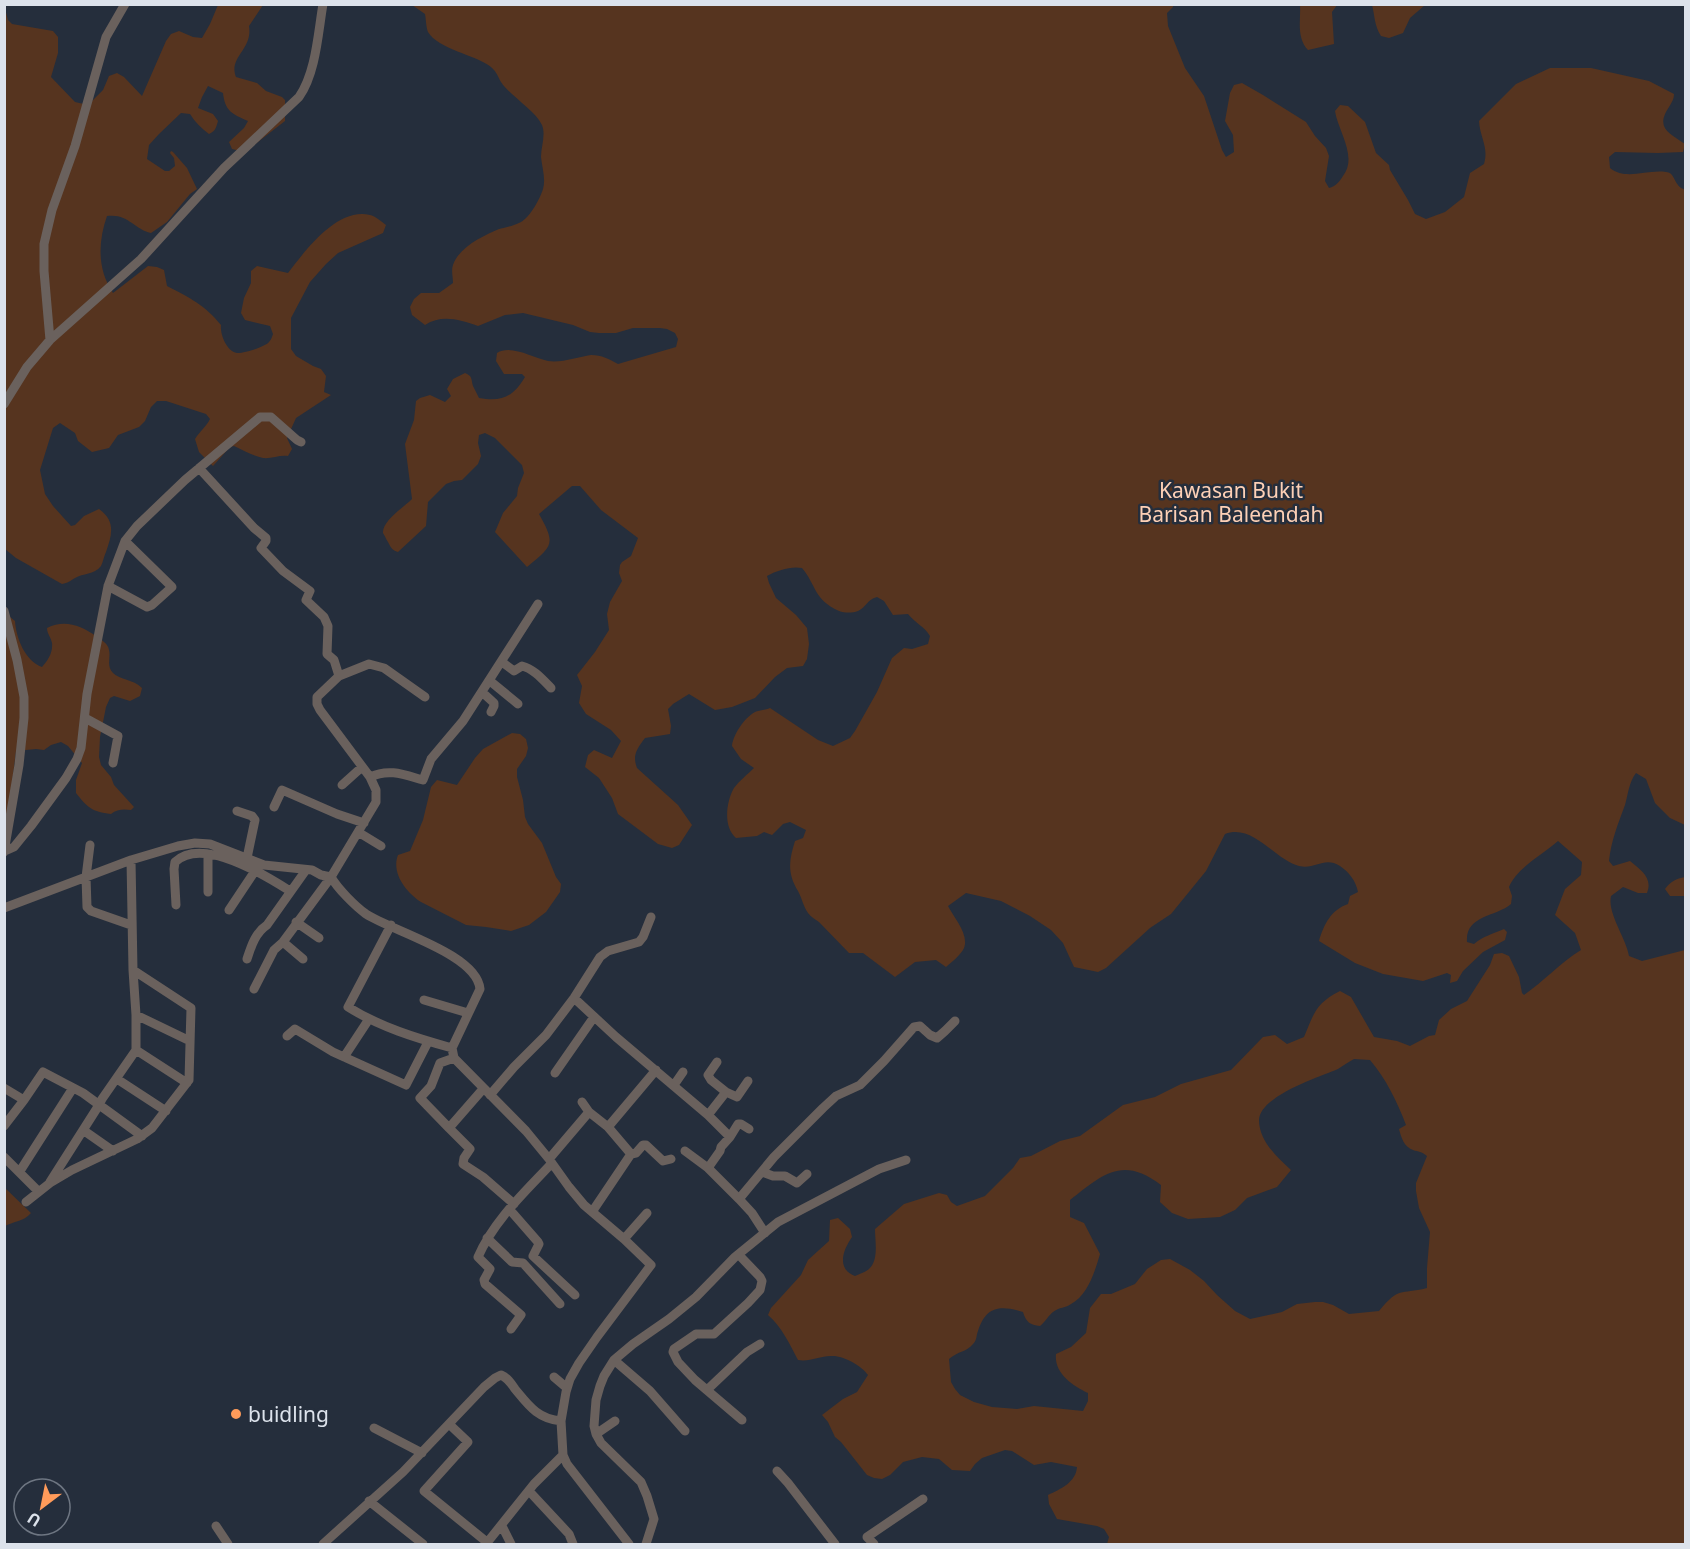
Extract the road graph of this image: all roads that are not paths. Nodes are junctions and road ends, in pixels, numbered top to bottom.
1 (125, 4) edge
2 (323, 4) edge
3 (50, 340) junction
4 (4, 404) edge
5 (301, 442) dead end
6 (199, 468) junction
7 (125, 541) junction
8 (108, 586) junction
9 (538, 604) dead end
10 (4, 611) edge
11 (502, 662) junction
12 (339, 675) junction
13 (490, 681) junction
14 (551, 688) dead end
15 (482, 692) junction
16 (425, 697) dead end
17 (518, 704) dead end
18 (490, 712) dead end
19 (85, 718) junction
20 (113, 764) dead end
21 (362, 767) junction
22 (370, 777) junction
23 (342, 785) dead end
24 (274, 807) dead end
25 (237, 811) dead end
26 (364, 823) junction
27 (358, 832) junction
28 (90, 845) dead end
29 (381, 846) dead end
30 (5, 851) edge
31 (208, 854) junction
32 (247, 858) junction
33 (131, 860) junction
34 (306, 870) junction
35 (255, 871) junction
36 (86, 877) junction
37 (331, 877) junction
38 (290, 891) junction
39 (207, 892) dead end
40 (176, 906) dead end
41 (4, 908) edge
42 (228, 910) dead end
43 (651, 917) dead end
44 (296, 922) junction
45 (131, 925) junction
46 (391, 925) junction
47 (319, 938) dead end
48 (283, 942) junction
49 (247, 959) dead end
50 (303, 959) dead end
51 (133, 970) junction
52 (254, 989) dead end
53 (574, 998) junction
54 (424, 1000) dead end
55 (468, 1013) junction
56 (136, 1015) junction
57 (594, 1017) junction
58 (369, 1019) junction
59 (955, 1021) dead end
60 (287, 1036) dead end
61 (190, 1041) junction
62 (428, 1042) junction
63 (136, 1050) junction
64 (453, 1053) junction
65 (344, 1058) junction
66 (717, 1062) dead end
67 (656, 1070) junction
68 (683, 1072) dead end
69 (555, 1073) dead end
70 (117, 1079) junction
71 (748, 1081) dead end
72 (187, 1083) junction
73 (406, 1085) junction
74 (674, 1085) junction
75 (4, 1088) edge
76 (73, 1088) junction
77 (486, 1092) junction
78 (726, 1092) junction
79 (420, 1098) junction
80 (24, 1100) junction
81 (582, 1102) dead end
82 (99, 1105) junction
83 (166, 1111) junction
84 (589, 1112) junction
85 (708, 1115) junction
86 (4, 1126) edge
87 (608, 1127) junction
88 (449, 1128) junction
89 (749, 1129) dead end
90 (83, 1130) junction
91 (142, 1136) junction
92 (730, 1137) junction
93 (685, 1150) dead end
94 (113, 1151) junction
95 (631, 1154) junction
96 (4, 1157) edge
97 (671, 1159) dead end
98 (906, 1160) dead end
99 (551, 1161) junction
100 (708, 1168) junction
101 (20, 1171) junction
102 (762, 1172) junction
103 (807, 1174) dead end
104 (50, 1183) junction
105 (38, 1191) junction
106 (739, 1199) junction
107 (26, 1202) dead end
108 (512, 1207) junction
109 (592, 1212) junction
110 (647, 1213) dead end
111 (765, 1233) junction
112 (487, 1239) junction
113 (624, 1239) junction
114 (739, 1255) junction
115 (575, 1295) dead end
116 (560, 1304) dead end
117 (510, 1329) dead end
118 (760, 1344) dead end
119 (614, 1360) junction
120 (554, 1377) dead end
121 (567, 1388) junction
122 (708, 1389) junction
123 (742, 1420) dead end
124 (561, 1421) junction
125 (615, 1421) dead end
126 (449, 1424) junction
127 (374, 1428) dead end
128 (685, 1431) dead end
129 (596, 1434) junction
130 (423, 1453) junction
131 (563, 1455) junction
132 (777, 1471) dead end
133 (529, 1491) junction
134 (922, 1499) dead end
135 (369, 1501) junction
136 (216, 1526) dead end
137 (502, 1526) junction
138 (331, 1537) junction
139 (225, 1543) edge
140 (487, 1544) edge
141 (323, 1545) edge
142 (339, 1545) edge
143 (423, 1545) edge
144 (511, 1545) edge
145 (573, 1545) edge
146 (629, 1545) edge
147 (646, 1545) edge
148 (835, 1545) edge
149 (874, 1545) edge

1 - 3 street
2 - 3 street
3 - 4 street
5 - 6 street
6 - 7 street
6 - 12 street
7 - 8 street
7 - 8 street
8 - 19 street
9 - 11 street
10 - 30 street
11 - 13 street
11 - 14 street
12 - 16 street
12 - 21 street
13 - 15 street
13 - 17 street
15 - 18 street
15 - 22 street
19 - 20 street
19 - 30 street
21 - 22 street
21 - 23 street
22 - 26 street
24 - 26 street
25 - 32 street
26 - 27 street
27 - 29 street
27 - 37 street
28 - 36 street
31 - 35 street
31 - 39 street
31 - 40 street
32 - 33 street
32 - 34 street
33 - 36 street
33 - 45 street
34 - 37 street
34 - 38 street
35 - 38 street
35 - 42 street
36 - 41 street
36 - 45 street
37 - 44 street
37 - 46 street
38 - 49 street
43 - 53 street
44 - 47 street
44 - 48 street
45 - 51 street
46 - 55 street
46 - 58 street
48 - 50 street
48 - 52 street
51 - 56 street
51 - 61 street
53 - 57 street
53 - 77 street
54 - 55 street
55 - 64 street
56 - 61 street
56 - 63 street
57 - 67 street
57 - 69 street
58 - 62 street
58 - 65 street
59 - 102 street
60 - 65 street
61 - 72 street
62 - 64 street
62 - 73 street
63 - 70 street
63 - 72 street
64 - 77 street
64 - 79 street
65 - 73 street
66 - 78 street
67 - 74 street
67 - 87 street
68 - 74 street
70 - 82 street
70 - 83 street
71 - 78 street
72 - 83 street
73 - 79 street
74 - 85 street
75 - 80 street
76 - 80 street
76 - 82 street
76 - 101 street
77 - 88 street
77 - 99 street
78 - 85 street
79 - 88 street
80 - 86 street
81 - 84 street
82 - 90 street
82 - 91 street
83 - 91 street
84 - 87 street
84 - 99 street
85 - 92 street
87 - 95 street
88 - 108 street
89 - 92 street
90 - 94 street
90 - 104 street
91 - 94 street
92 - 100 street
93 - 100 street
94 - 104 street
95 - 97 street
95 - 109 street
96 - 101 street
98 - 111 street
99 - 108 street
99 - 109 street
100 - 106 street
101 - 105 street
102 - 103 street
102 - 106 street
104 - 105 street
105 - 107 street
106 - 111 street
108 - 112 street
108 - 115 street
109 - 113 street
110 - 113 street
111 - 114 street
112 - 116 street
112 - 117 street
113 - 121 street
114 - 119 street
114 - 122 street
118 - 122 street
119 - 128 street
119 - 129 street
120 - 121 street
121 - 124 street
122 - 123 street
124 - 126 street
124 - 131 street
125 - 129 street
126 - 130 street
126 - 140 street
127 - 130 street
129 - 147 street
130 - 135 street
131 - 133 street
131 - 146 street
132 - 148 street
133 - 137 street
133 - 145 street
134 - 149 street
135 - 138 street
135 - 143 street
136 - 139 street
137 - 140 street
137 - 144 street
138 - 141 street
138 - 142 street

